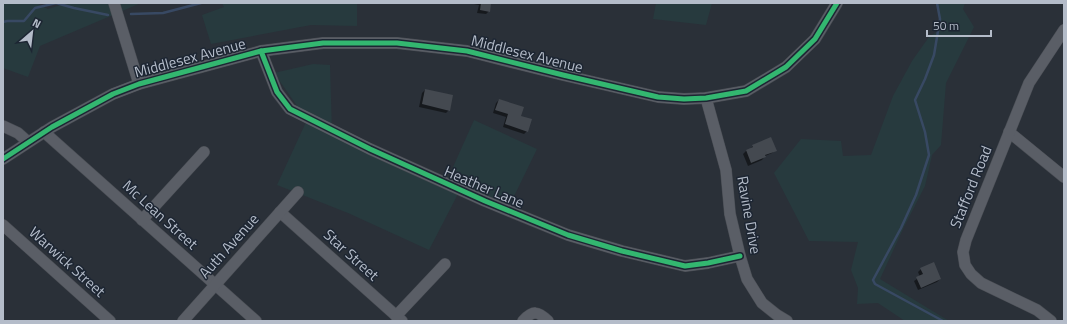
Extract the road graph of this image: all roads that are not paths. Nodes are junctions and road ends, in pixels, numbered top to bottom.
1 (114, 3) edge
2 (837, 3) edge
3 (1064, 30) edge
4 (261, 51) junction
5 (139, 84) junction
6 (706, 98) junction
7 (3, 126) edge
8 (44, 132) junction
9 (1009, 132) junction
10 (28, 142) junction
11 (204, 152) dead end
12 (3, 159) edge
13 (1064, 177) edge
14 (298, 192) dead end
15 (280, 212) junction
16 (142, 220) junction
17 (3, 225) edge
18 (740, 256) junction
19 (445, 264) dead end
20 (215, 285) junction
21 (399, 318) edge
22 (110, 321) edge
23 (183, 321) edge
24 (256, 321) edge
25 (523, 321) edge
26 (548, 321) edge
27 (787, 321) edge
28 (1051, 321) edge

1 - 5 street
2 - 6 street, Middlesex Avenue
3 - 9 street, Stafford Road
4 - 5 street, Middlesex Avenue
4 - 6 street, Middlesex Avenue
4 - 18 street, Heather Lane
5 - 8 street, Middlesex Avenue
6 - 18 street, Ravine Drive
7 - 10 street
8 - 10 street, Middlesex Avenue
8 - 16 street, Mc Lean Street
9 - 13 street
9 - 28 street, Stafford Road
10 - 12 street, Middlesex Avenue
11 - 16 street
14 - 15 street, Auth Avenue
15 - 20 street, Auth Avenue
15 - 21 street, Star Street
16 - 20 street, Mc Lean Street
17 - 22 street, Warwick Street
18 - 27 street, Ravine Drive
19 - 21 street
20 - 23 street, Auth Avenue
20 - 24 street, Mc Lean Street
25 - 26 street

